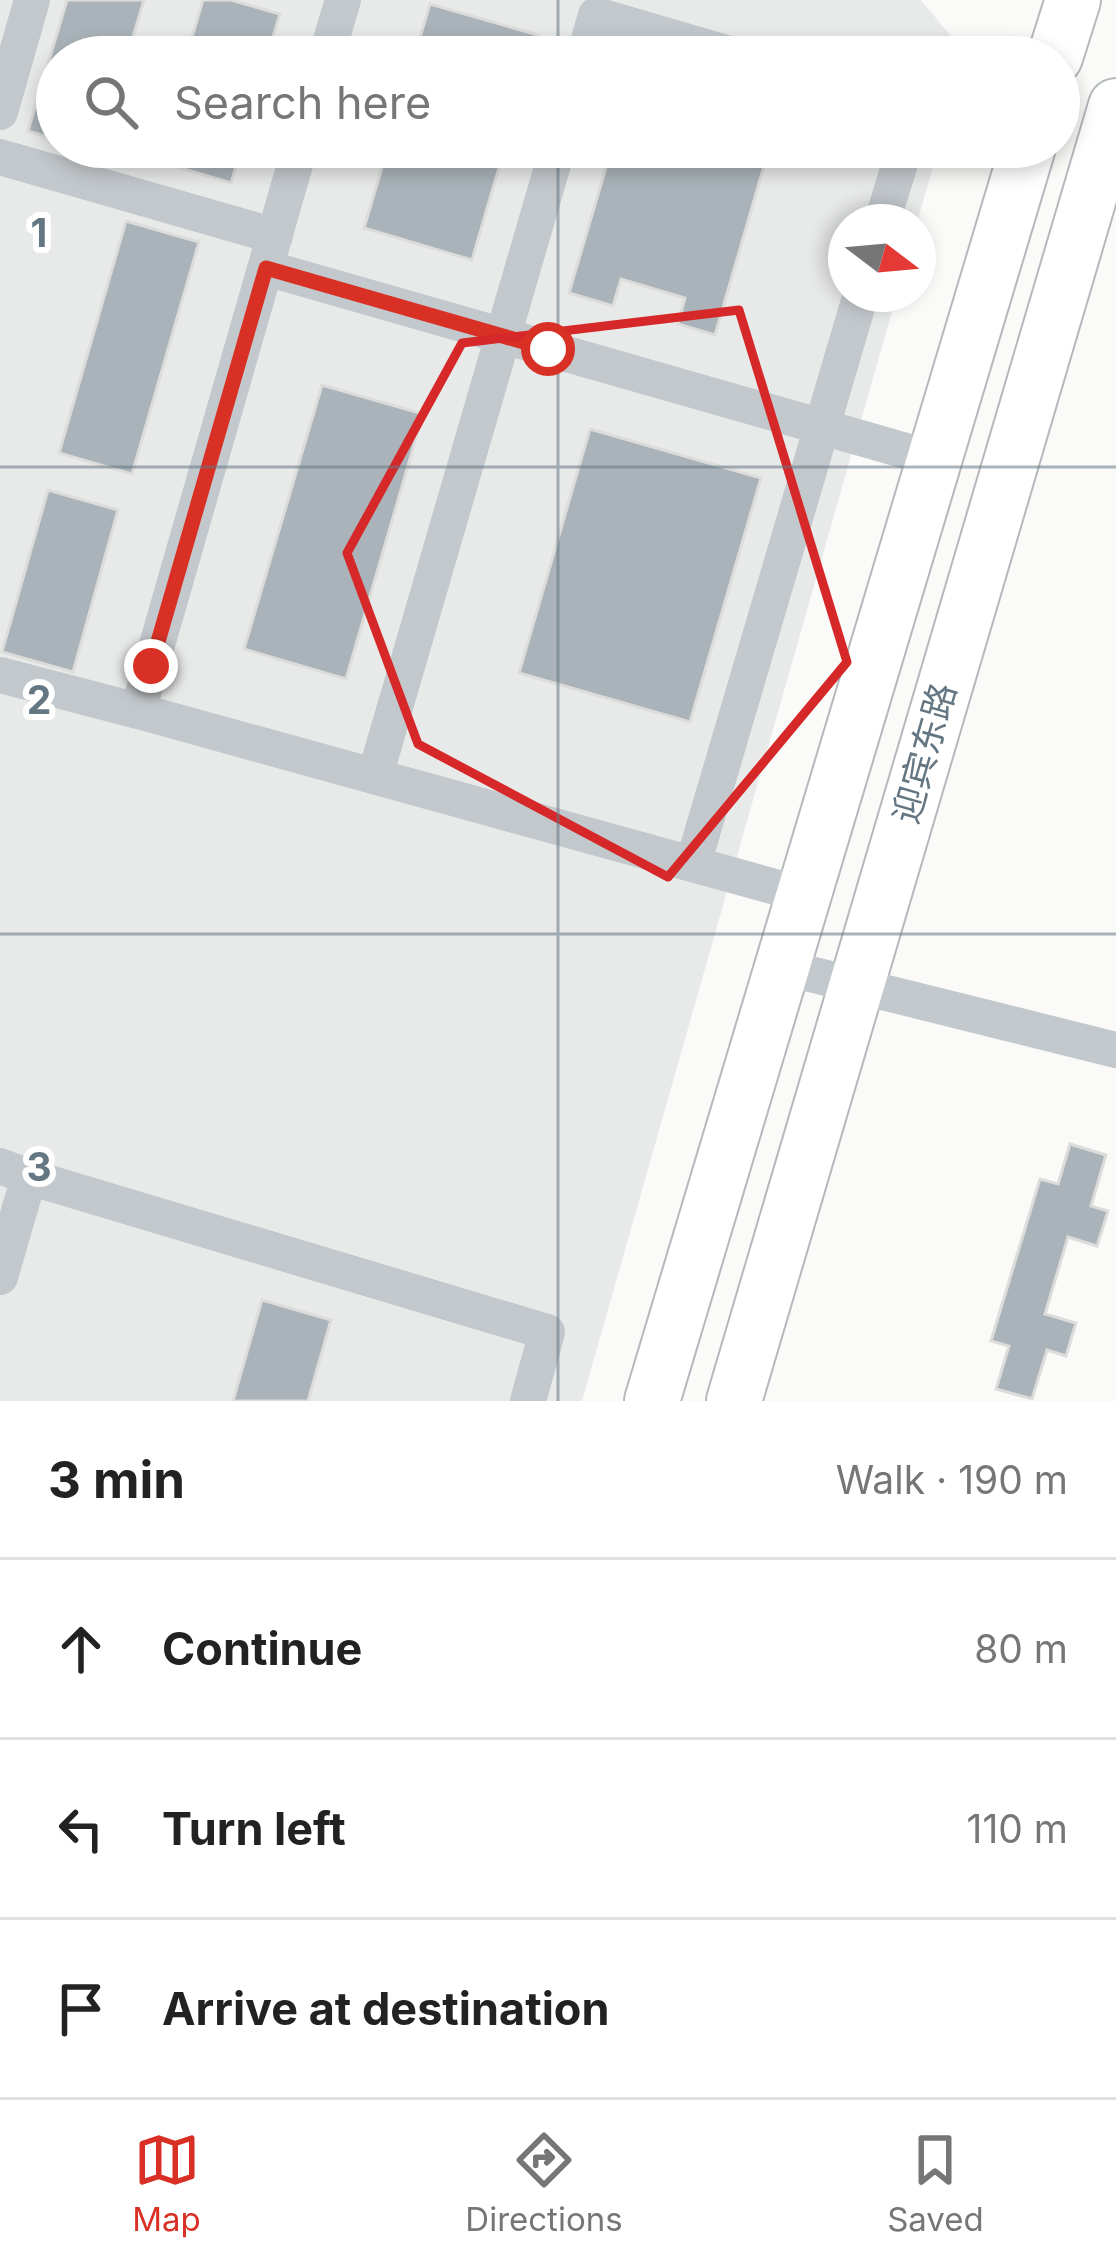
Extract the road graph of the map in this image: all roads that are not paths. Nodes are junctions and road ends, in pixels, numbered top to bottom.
1 (32, 0) edge
2 (343, 0) edge
3 (332, 36) edge
4 (590, 36) edge
5 (668, 36) edge
6 (1080, 48) edge
7 (1116, 75) edge
8 (1116, 106) edge
9 (0, 112) edge
10 (0, 157) edge
11 (294, 168) edge
12 (552, 168) edge
13 (899, 168) edge
14 (1022, 168) edge
15 (888, 204) edge
16 (270, 252) junction
17 (856, 312) edge
18 (503, 336) junction
19 (821, 428) junction
20 (934, 459) junction
21 (0, 675) edge
22 (138, 710) junction
23 (375, 776) junction
24 (693, 865) junction
25 (804, 895) junction
26 (782, 967) junction
27 (855, 987) junction
28 (1116, 1049) edge
29 (15, 1172) edge
30 (0, 1277) edge
31 (528, 1401) edge
32 (652, 1401) edge
33 (734, 1401) edge

1 - 9 street
2 - 3 street
4 - 5 street
6 - 7 highway
8 - 27 highway, 迎宾东路
10 - 16 street
11 - 16 street
12 - 18 street
13 - 15 street
14 - 20 highway, 迎宾东路
16 - 18 street
16 - 22 street
17 - 19 street
18 - 19 street
18 - 23 street
19 - 20 street
19 - 24 street
20 - 25 highway, 迎宾东路
21 - 22 street
22 - 23 street
23 - 24 street
24 - 25 street
25 - 26 highway, 迎宾东路
26 - 27 street
26 - 32 highway, 迎宾东路
27 - 28 street
27 - 33 highway, 迎宾东路
29 - 30 street
29 - 31 street

